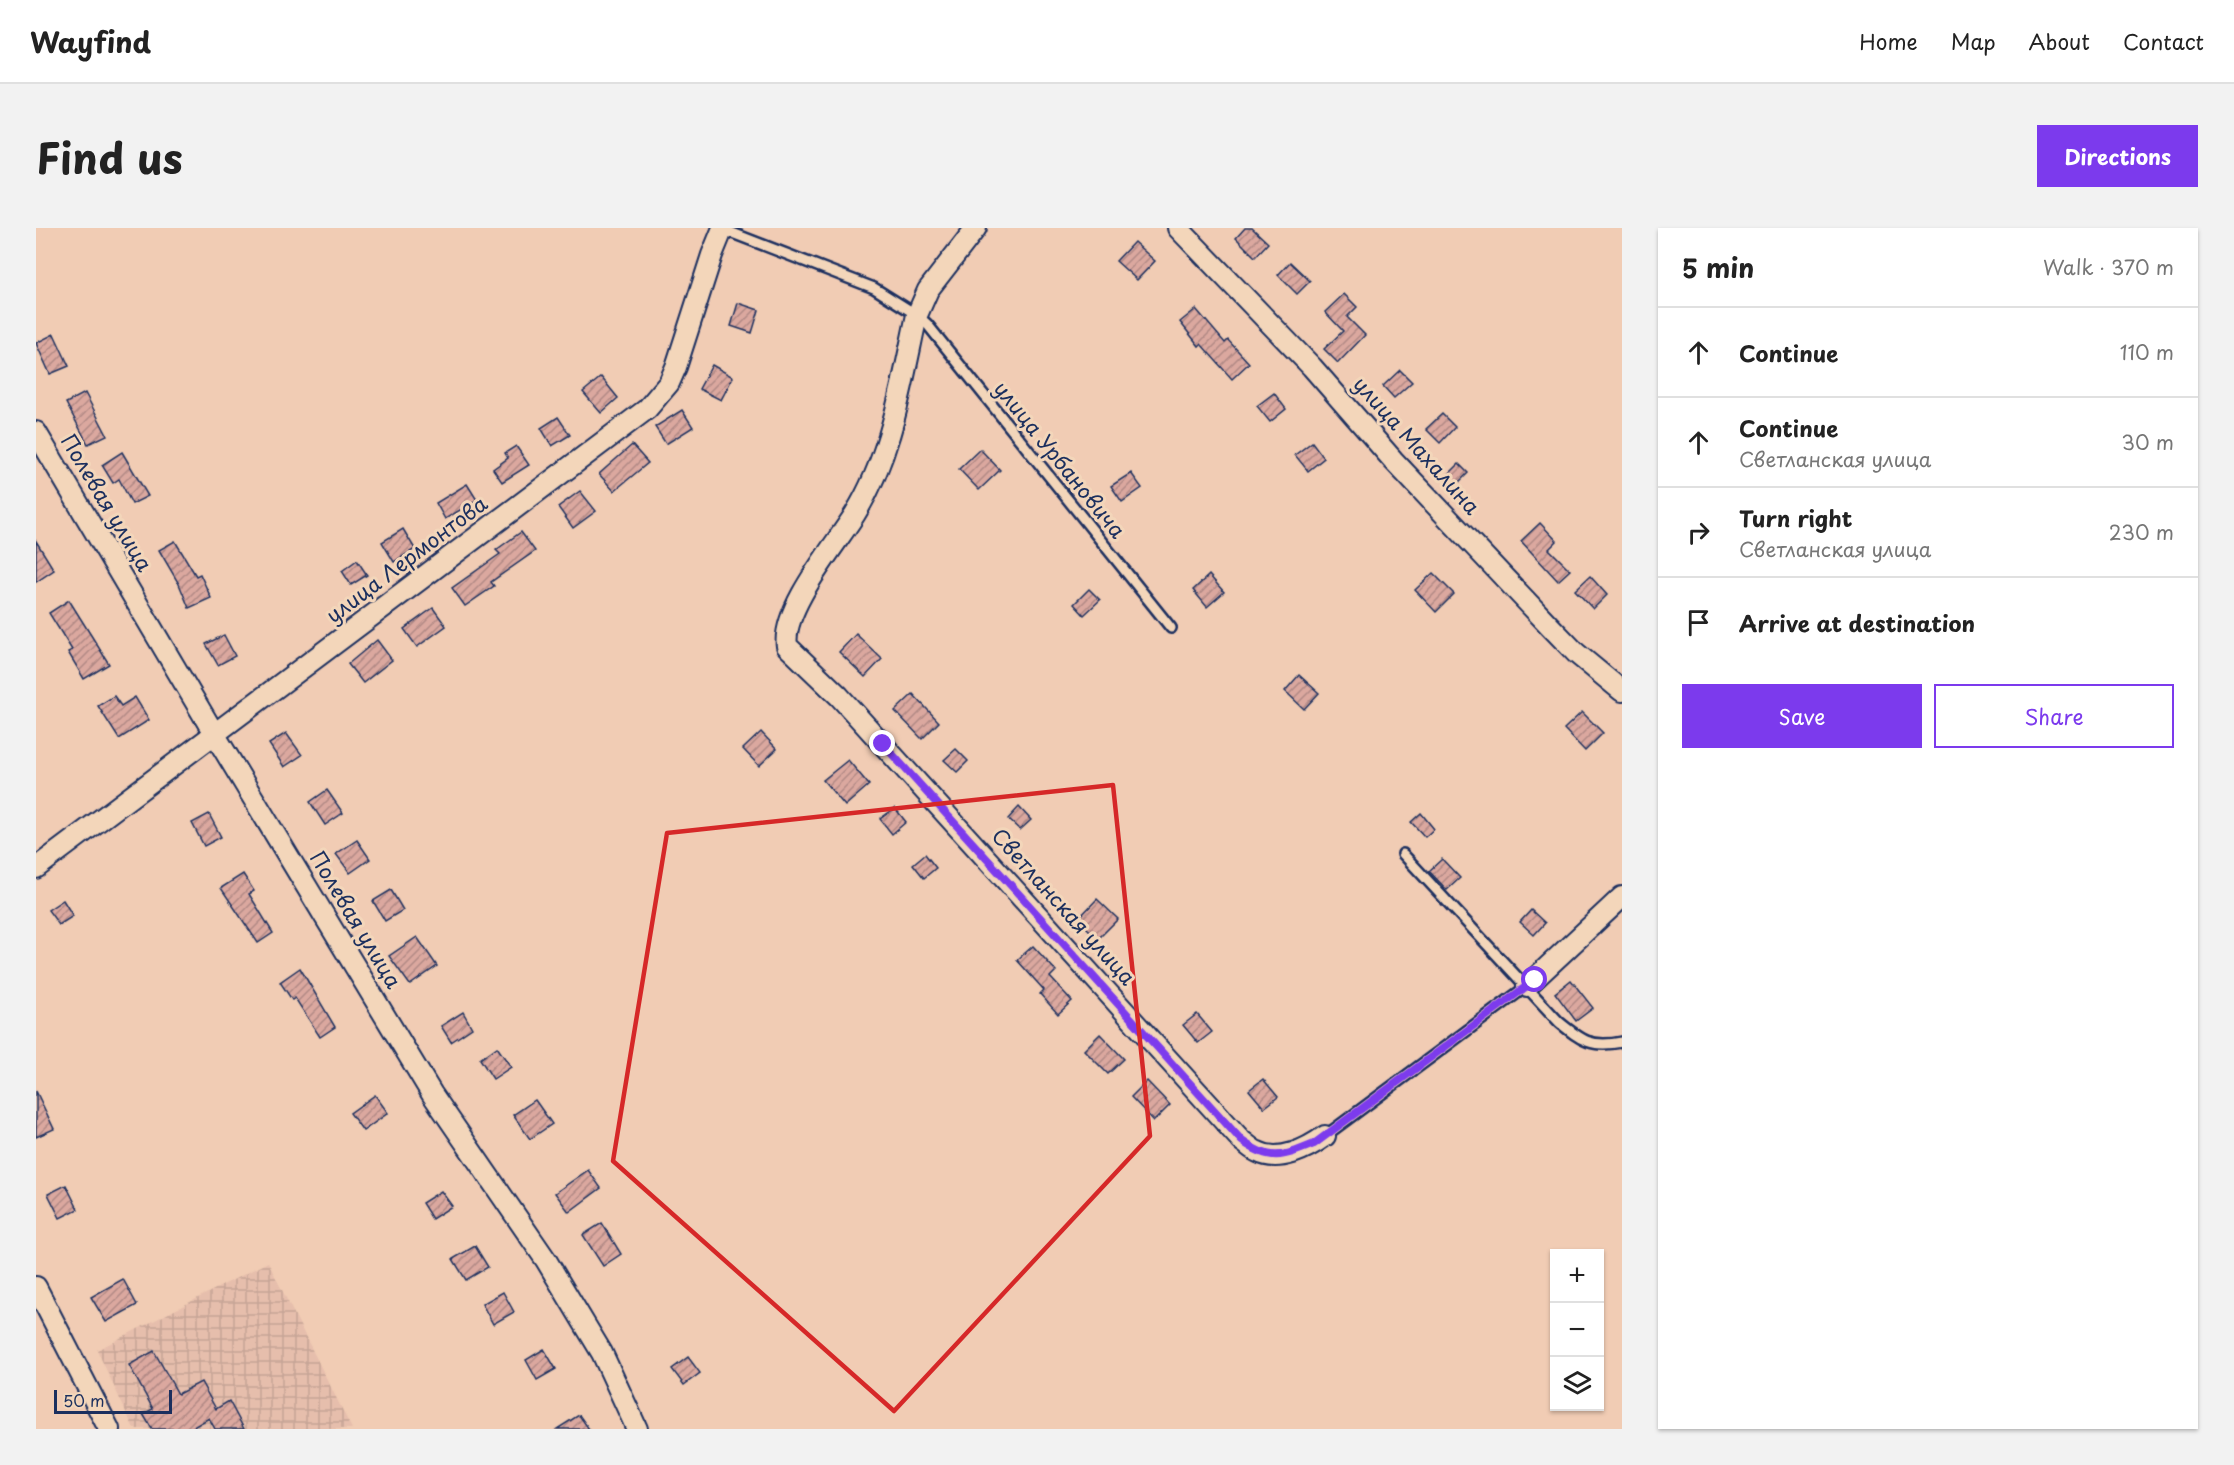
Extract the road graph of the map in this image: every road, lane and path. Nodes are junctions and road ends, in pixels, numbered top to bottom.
1 (723, 228) edge
2 (976, 228) edge
3 (1178, 228) edge
4 (917, 315) junction
5 (36, 432) edge
6 (1172, 628) dead end
7 (1622, 691) edge
8 (215, 735) junction
9 (1403, 854) dead end
10 (36, 868) edge
11 (1622, 897) edge
12 (1527, 986) junction
13 (1622, 1042) edge
14 (1325, 1137) joint
15 (36, 1287) edge
16 (109, 1429) edge
17 (637, 1429) edge

1 - 4 lane, улица Урбановича
1 - 8 street, улица Лермонтова
2 - 4 street
3 - 7 street, улица Махалина
4 - 6 lane, улица Урбановича
4 - 14 street, Светланская улица
5 - 8 street, Полевая улица
8 - 10 street, улица Лермонтова
8 - 17 street, Полевая улица
9 - 12 lane
11 - 12 street
12 - 13 lane
12 - 14 lane
15 - 16 street

